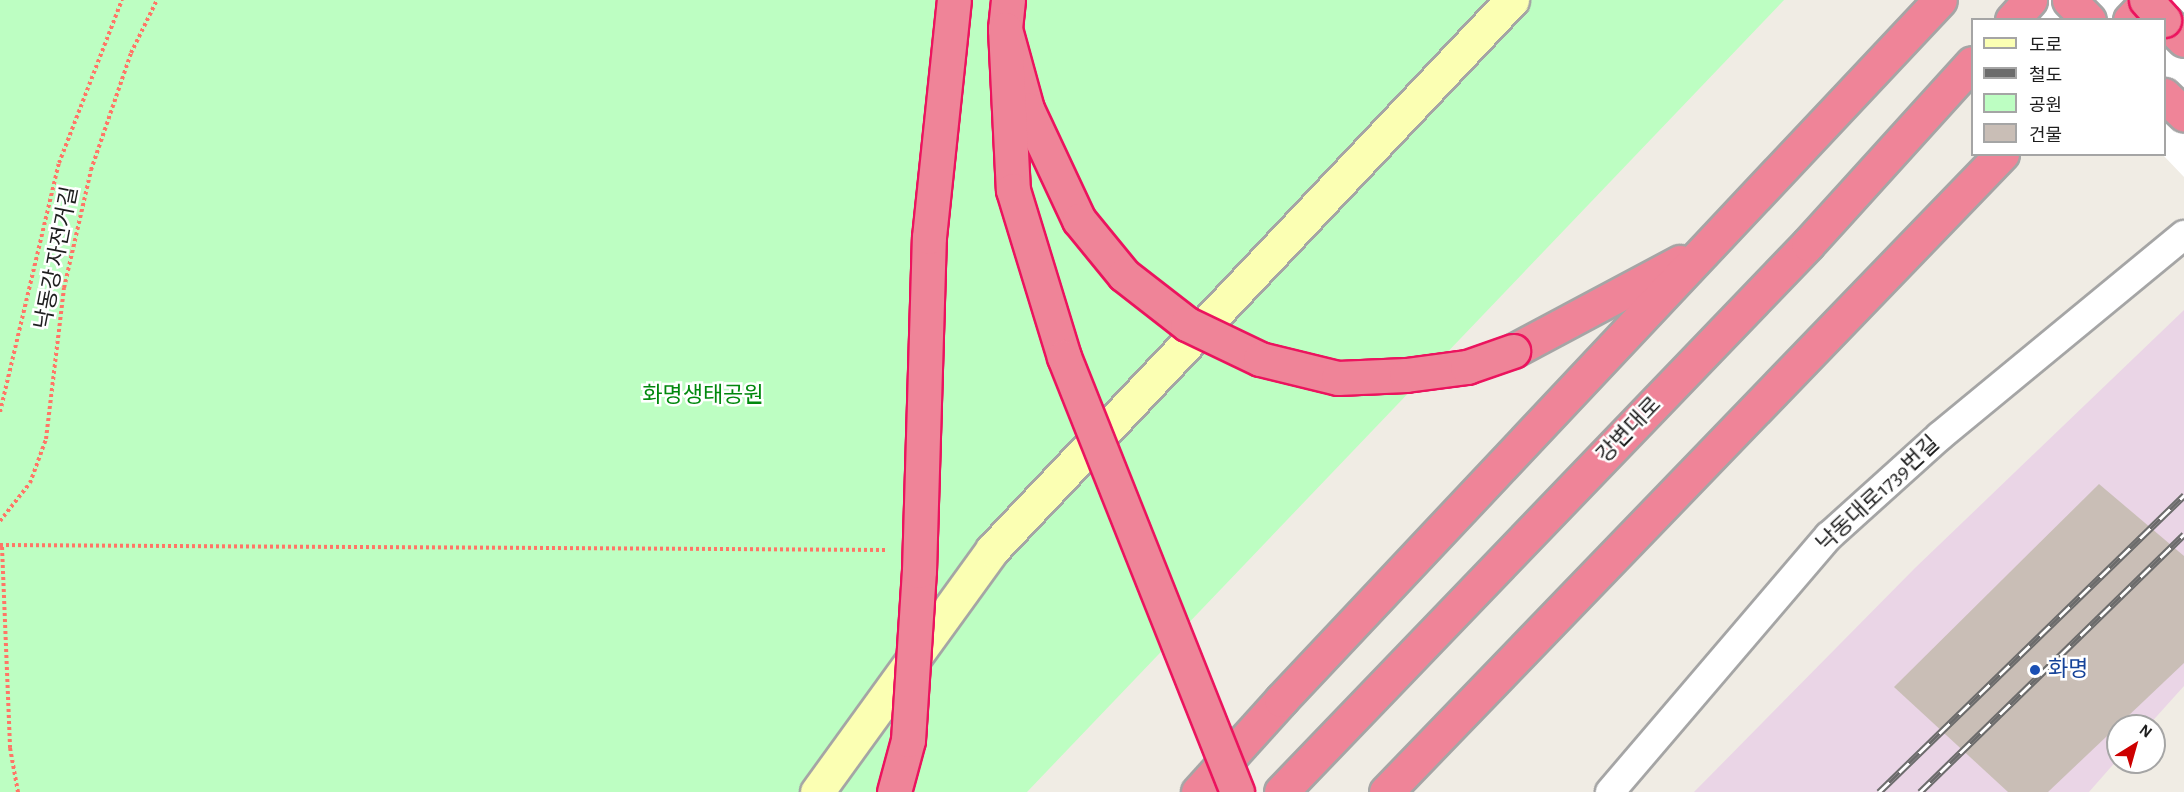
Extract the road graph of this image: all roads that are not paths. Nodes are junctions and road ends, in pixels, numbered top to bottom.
1 (954, 0) edge
2 (1512, 0) edge
3 (1940, 0) edge
4 (2030, 0) edge
5 (2069, 0) edge
6 (2147, 0) edge
7 (1006, 14) edge
8 (2014, 18) edge
9 (2087, 18) edge
10 (2132, 18) edge
11 (2164, 18) edge
12 (2166, 21) edge
13 (2184, 40) edge
14 (1971, 64) edge
15 (2166, 96) edge
16 (2184, 114) edge
17 (2000, 156) edge
18 (2184, 235) edge
19 (1706, 249) junction
20 (817, 792) edge
21 (894, 792) edge
22 (1198, 792) edge
23 (1237, 792) edge
24 (1281, 792) edge
25 (1386, 792) edge
26 (1611, 792) edge

1 - 21 highway, bridge
2 - 20 street
3 - 19 highway
4 - 8 highway
5 - 9 highway
6 - 10 highway
6 - 11 highway, bridge
7 - 19 highway, bridge
7 - 23 highway, bridge
12 - 13 highway, bridge
14 - 24 highway, 강변대로
15 - 16 highway
17 - 25 highway
18 - 26 street, 낙동대로1739번길
19 - 22 highway

